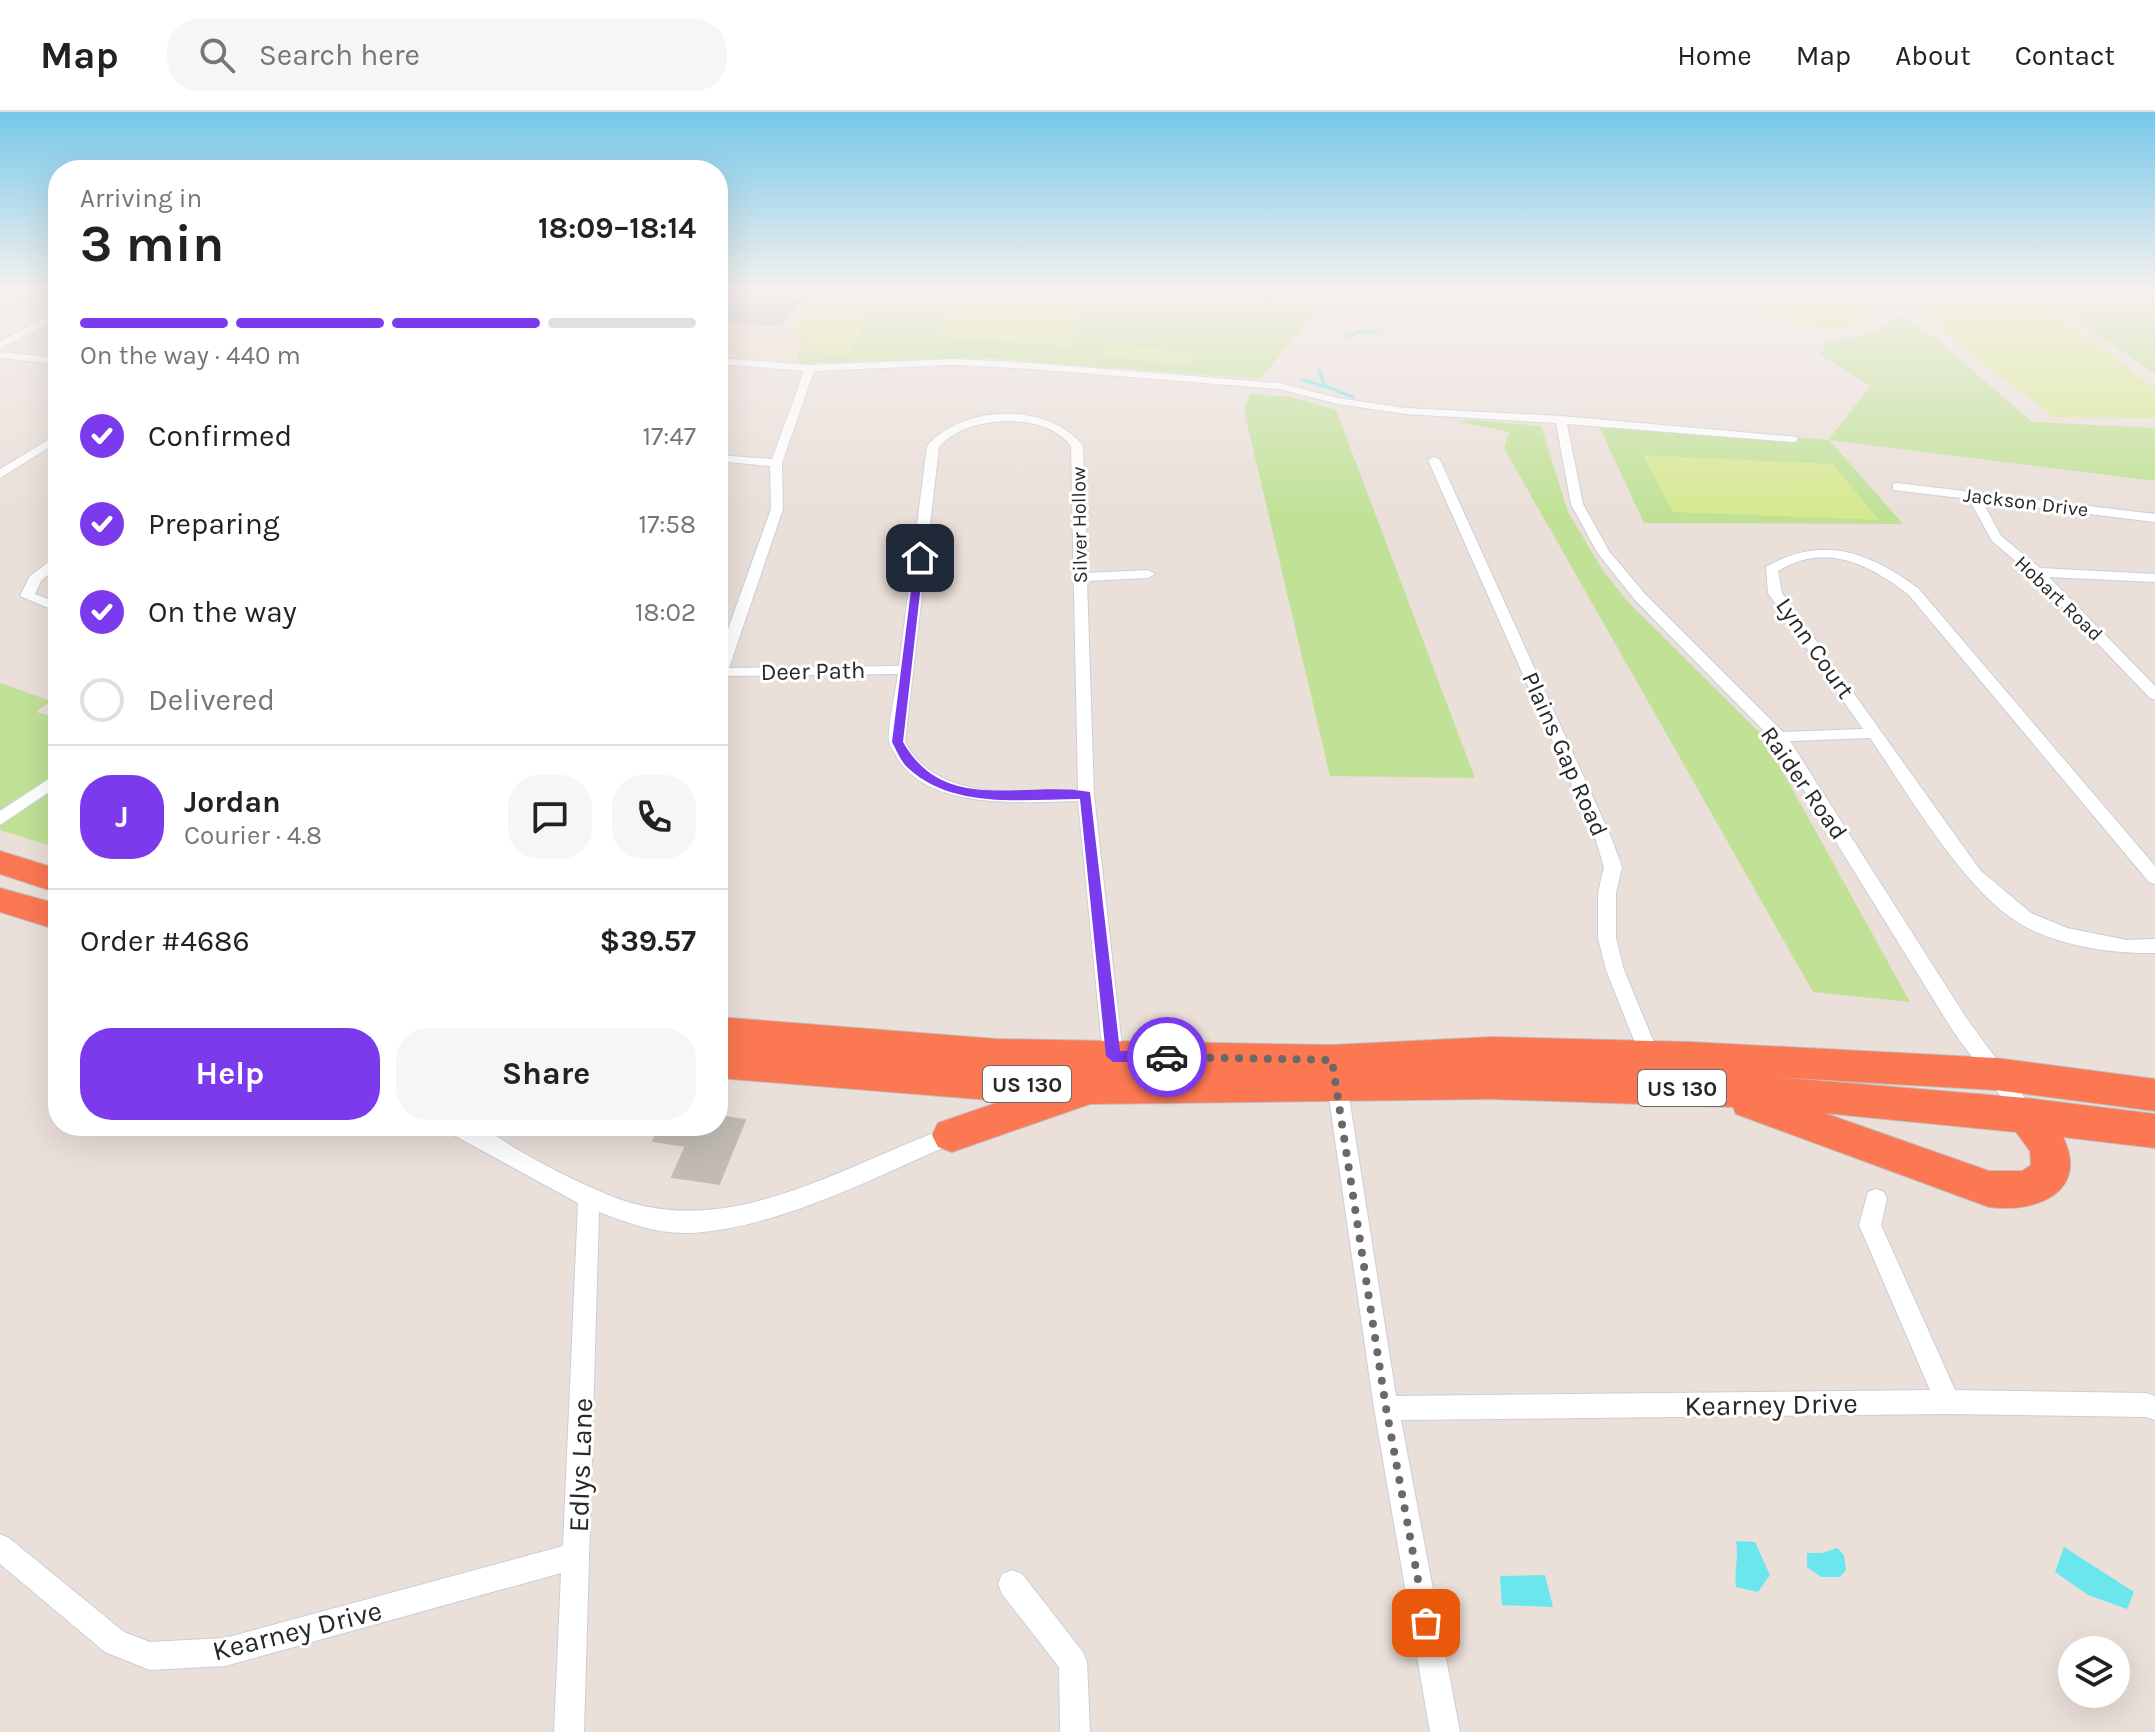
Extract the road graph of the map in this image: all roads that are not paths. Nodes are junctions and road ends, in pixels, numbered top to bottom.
1 (765, 365) edge
2 (887, 365) edge
3 (1005, 365) edge
4 (810, 368) junction
5 (1561, 419) junction
6 (1793, 439) dead end
7 (48, 443) edge
8 (728, 459) edge
9 (1434, 460) dead end
10 (776, 463) junction
11 (0, 474) edge
12 (1897, 487) dead end
13 (1973, 496) junction
14 (2155, 518) edge
15 (48, 568) edge
16 (2037, 572) junction
17 (1148, 574) dead end
18 (1080, 577) junction
19 (2155, 578) edge
20 (48, 604) edge
21 (728, 646) edge
22 (906, 670) junction
23 (728, 674) edge
24 (2155, 695) edge
25 (1876, 733) junction
26 (1779, 737) junction
27 (48, 785) edge
28 (1086, 795) junction
29 (0, 819) edge
30 (0, 862) edge
31 (48, 878) edge
32 (2155, 878) edge
33 (0, 900) edge
34 (48, 914) edge
35 (2155, 946) edge
36 (728, 1033) edge
37 (1113, 1056) junction
38 (1650, 1057) junction
39 (728, 1063) edge
40 (1335, 1072) junction
41 (1995, 1074) junction
42 (949, 1082) junction
43 (1090, 1088) junction
44 (1720, 1090) junction
45 (2155, 1095) edge
46 (2026, 1115) junction
47 (2155, 1131) edge
48 (952, 1135) junction
49 (474, 1136) edge
50 (589, 1197) junction
51 (1876, 1199) dead end
52 (1948, 1402) junction
53 (1386, 1408) junction
54 (2155, 1408) edge
55 (0, 1547) edge
56 (577, 1555) junction
57 (1012, 1584) dead end
58 (569, 1732) edge
59 (1075, 1732) edge
60 (1445, 1732) edge

1 - 4 street
2 - 4 street
3 - 5 street
4 - 10 street
5 - 6 street
5 - 26 street, Raider Road
7 - 11 street
8 - 10 street
9 - 38 street, Plains Gap Road
10 - 21 street
12 - 13 street, Jackson Drive
13 - 14 street, Jackson Drive
13 - 16 street, Hobart Road
15 - 20 street
16 - 19 street
16 - 24 street, Hobart Road
17 - 18 street
18 - 22 street, Silver Hollow
18 - 28 street, Silver Hollow
22 - 23 street, Deer Path
22 - 28 street, Silver Hollow
25 - 26 street
25 - 32 street, Lynn Court
25 - 35 street, Lynn Court
26 - 41 street, Raider Road
27 - 29 street
28 - 37 street, Silver Hollow
30 - 31 highway
33 - 34 highway
36 - 37 highway, US 130
37 - 40 highway, US 130
38 - 40 highway, US 130
38 - 41 highway, US 130
39 - 42 highway, US 130
40 - 43 highway, US 130
40 - 44 highway, US 130
40 - 53 street
41 - 45 highway, US 130
41 - 46 street, Raider Road
42 - 43 highway, US 130
42 - 48 highway
43 - 48 highway
44 - 46 highway, US 130
44 - 46 highway
46 - 47 highway, US 130
48 - 50 street
49 - 50 street
50 - 56 street, Edlys Lane
51 - 52 street
52 - 53 street, Kearney Drive
52 - 54 street, Kearney Drive
53 - 60 street
55 - 56 street, Kearney Drive
56 - 58 street, Edlys Lane
57 - 59 street

